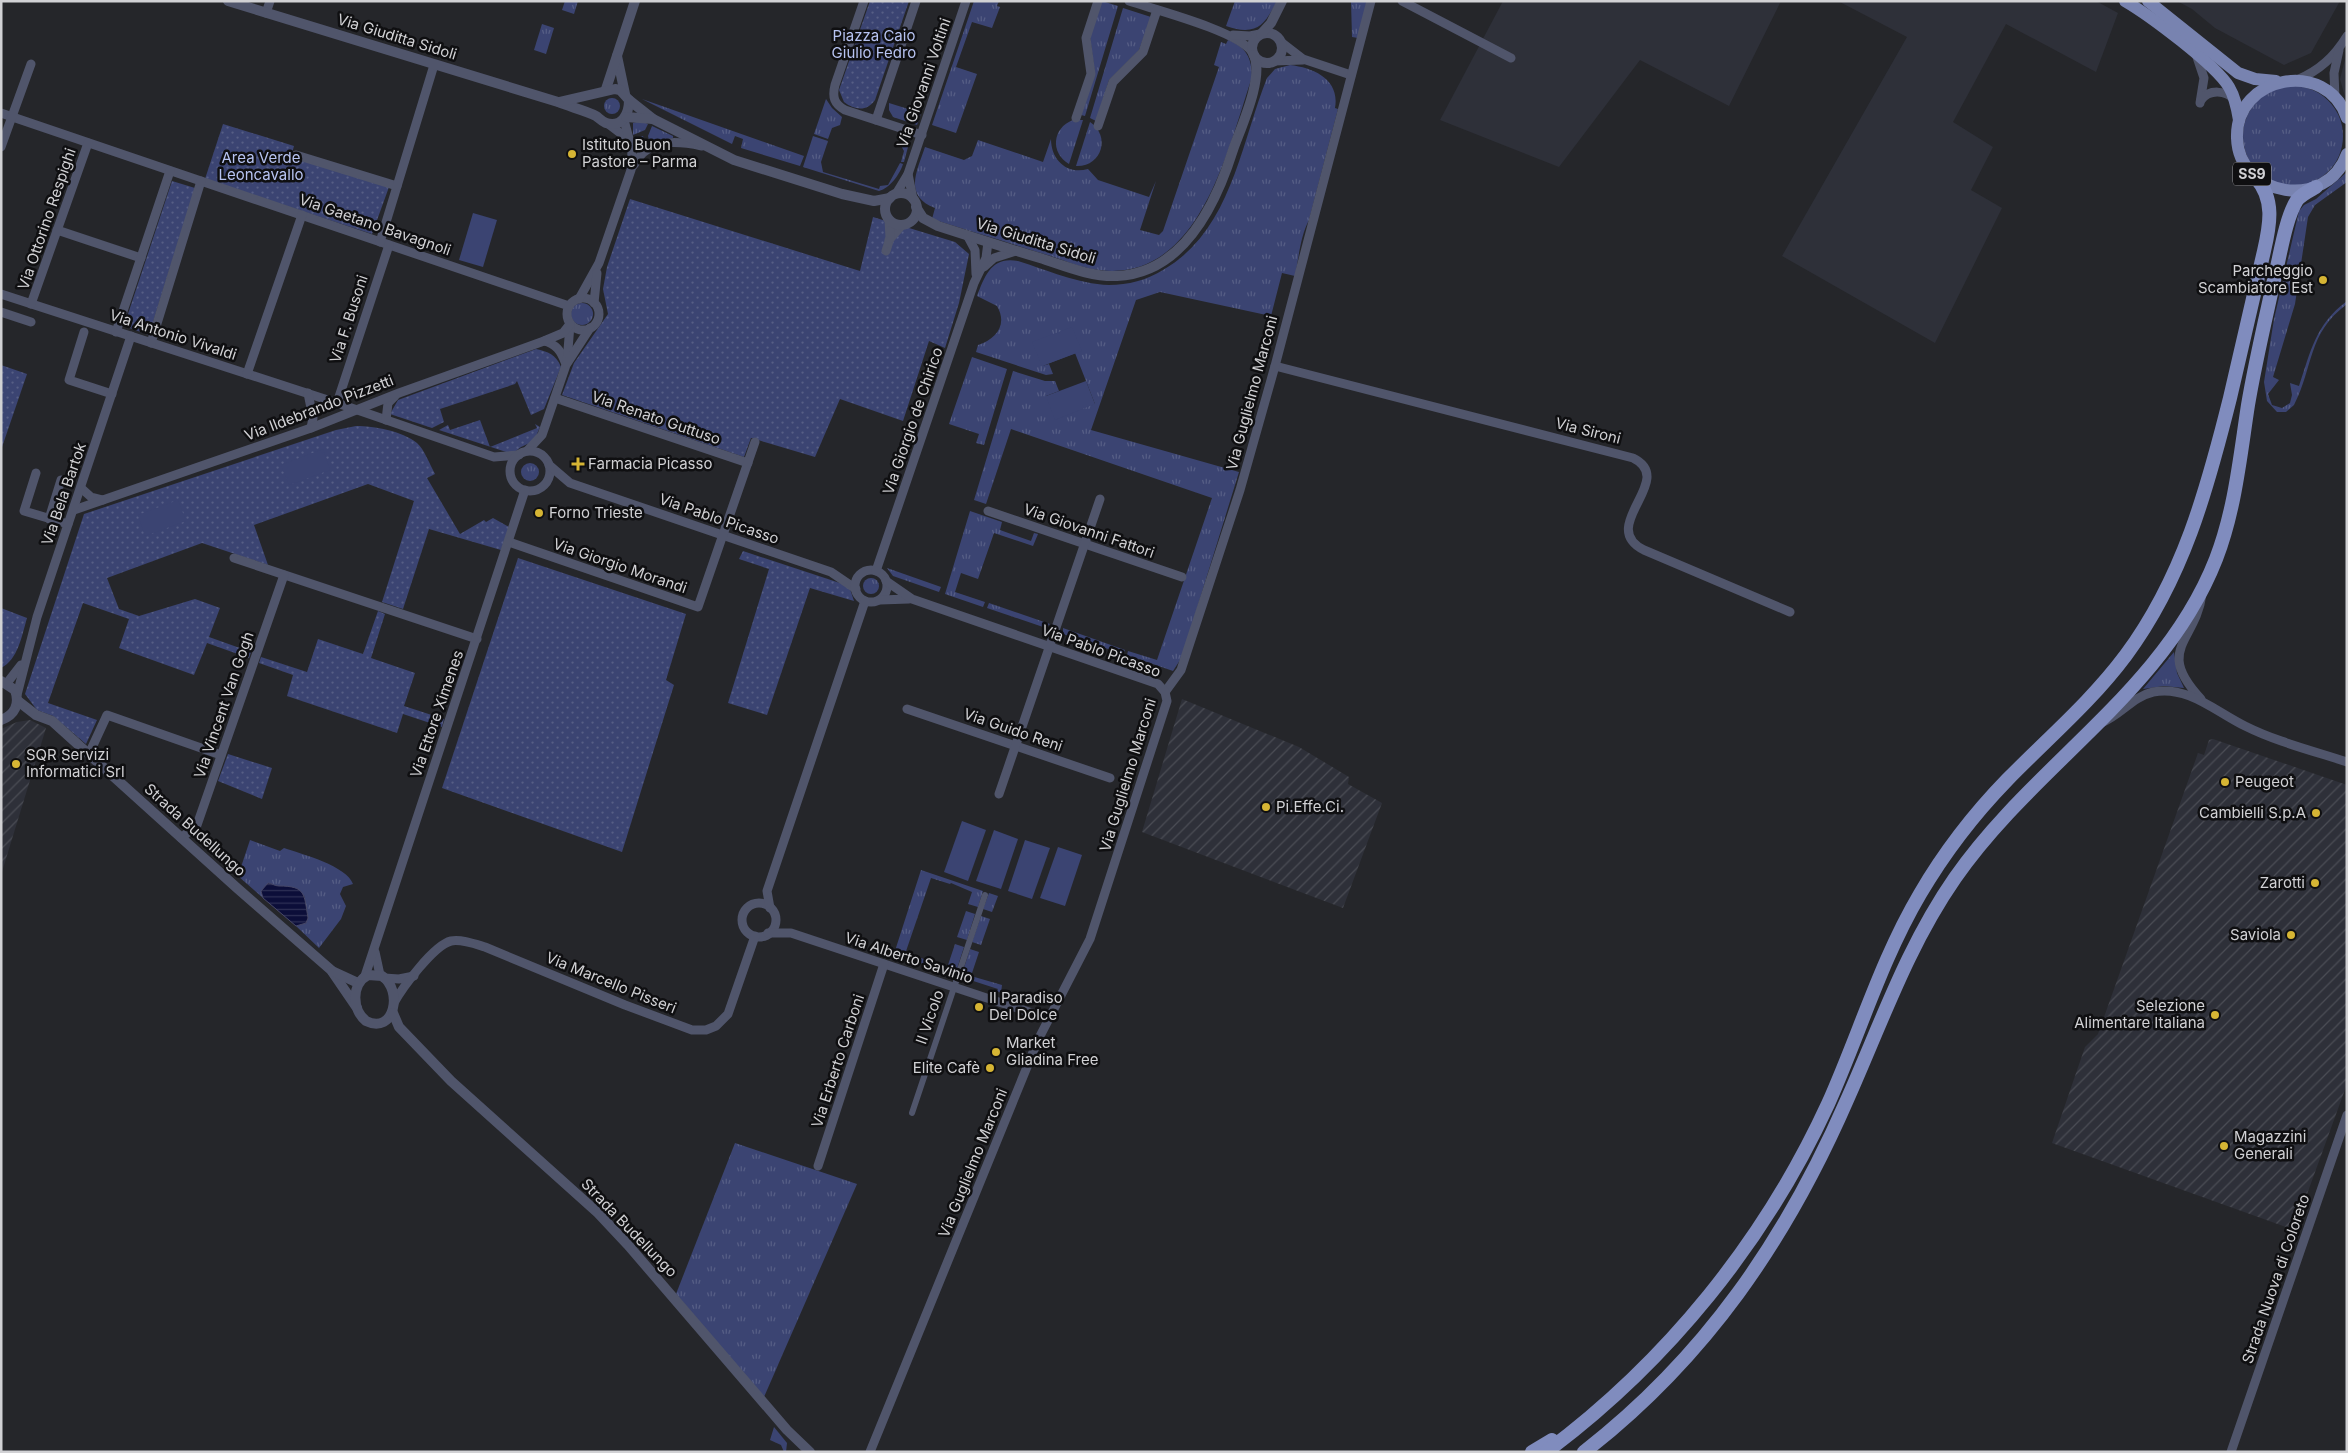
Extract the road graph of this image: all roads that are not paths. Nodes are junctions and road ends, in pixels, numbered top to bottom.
1 (228, 1) edge
2 (270, 1) edge
3 (635, 1) edge
4 (864, 1) edge
5 (916, 1) edge
6 (966, 1) edge
7 (1098, 1) edge
8 (1371, 1) edge
9 (1402, 1) edge
10 (2125, 1) edge
11 (2148, 1) edge
12 (1133, 2) edge
13 (1281, 5) edge
14 (1157, 10) junction
15 (266, 13) junction
16 (1228, 34) junction
17 (1260, 34) junction
18 (2347, 36) edge
19 (1280, 40) junction
20 (2340, 48) junction
21 (2192, 52) junction
22 (617, 54) junction
23 (1253, 54) junction
24 (1511, 58) dead end
25 (1304, 60) junction
26 (1274, 61) junction
27 (31, 64) dead end
28 (434, 65) junction
29 (1351, 75) junction
30 (2297, 80) junction
31 (2279, 81) junction
32 (1254, 86) junction
33 (603, 91) junction
34 (627, 97) junction
35 (2335, 98) junction
36 (558, 102) junction
37 (2236, 103) junction
38 (1, 113) edge
39 (12, 117) junction
40 (597, 117) junction
41 (625, 118) junction
42 (1076, 118) dead end
43 (2347, 118) edge
44 (653, 119) junction
45 (876, 120) junction
46 (2239, 120) junction
47 (607, 123) junction
48 (1098, 126) dead end
49 (922, 135) junction
50 (628, 139) junction
51 (88, 143) junction
52 (1, 147) edge
53 (715, 150) junction
54 (296, 155) dead end
55 (2345, 160) edge
56 (170, 171) junction
57 (630, 172) junction
58 (908, 174) junction
59 (2256, 178) junction
60 (201, 181) junction
61 (397, 186) junction
62 (2316, 187) junction
63 (840, 193) junction
64 (893, 196) junction
65 (915, 203) junction
66 (302, 215) junction
67 (887, 216) junction
68 (906, 223) junction
69 (938, 226) junction
70 (58, 230) junction
71 (967, 235) junction
72 (889, 240) junction
73 (988, 242) junction
74 (384, 243) junction
75 (886, 251) dead end
76 (1016, 251) junction
77 (141, 258) junction
78 (599, 263) junction
79 (976, 280) junction
80 (1, 294) edge
81 (578, 299) junction
82 (594, 303) junction
83 (32, 304) junction
84 (569, 306) junction
85 (1, 312) edge
86 (31, 322) dead end
87 (570, 324) junction
88 (590, 328) junction
89 (84, 332) dead end
90 (116, 332) junction
91 (131, 336) junction
92 (544, 341) junction
93 (151, 343) junction
94 (566, 365) junction
95 (1275, 366) junction
96 (247, 374) junction
97 (308, 393) junction
98 (399, 393) junction
99 (112, 394) junction
100 (555, 398) junction
101 (336, 403) junction
102 (356, 410) junction
103 (386, 420) junction
104 (311, 428) junction
105 (542, 435) junction
106 (755, 442) dead end
107 (523, 453) junction
108 (494, 457) junction
109 (547, 461) junction
110 (748, 463) junction
111 (36, 474) dead end
112 (511, 474) junction
113 (61, 480) dead end
114 (570, 483) junction
115 (542, 487) junction
116 (81, 488) junction
117 (525, 490) junction
118 (1100, 499) dead end
119 (103, 500) junction
120 (74, 510) junction
121 (988, 511) dead end
122 (49, 519) junction
123 (68, 524) junction
124 (723, 535) junction
125 (509, 542) junction
126 (1084, 544) junction
127 (234, 558) dead end
128 (876, 571) junction
129 (831, 572) junction
130 (862, 573) junction
131 (284, 575) junction
132 (1182, 577) dead end
133 (886, 581) junction
134 (2203, 587) junction
135 (856, 589) junction
136 (912, 599) junction
137 (879, 600) junction
138 (865, 601) junction
139 (1790, 612) dead end
140 (477, 639) junction
141 (1050, 646) junction
142 (24, 661) junction
143 (4, 682) edge
144 (1165, 692) junction
145 (17, 698) junction
146 (2202, 701) junction
147 (907, 709) dead end
148 (12, 714) junction
149 (36, 714) junction
150 (1, 720) edge
151 (2094, 727) junction
152 (1016, 746) junction
153 (89, 754) junction
154 (221, 755) junction
155 (2347, 762) edge
156 (1110, 778) dead end
157 (999, 794) dead end
158 (181, 838) junction
159 (768, 891) junction
160 (985, 895) dead end
161 (754, 904) junction
162 (770, 908) junction
163 (775, 917) junction
164 (768, 933) junction
165 (791, 933) junction
166 (755, 936) junction
167 (374, 947) junction
168 (884, 964) junction
169 (332, 970) junction
170 (382, 976) junction
171 (414, 976) junction
172 (362, 980) junction
173 (954, 987) junction
174 (357, 1008) junction
175 (394, 1008) junction
176 (1047, 1018) junction
177 (372, 1024) junction
178 (411, 1040) junction
179 (912, 1113) dead end
180 (2347, 1115) edge
181 (818, 1166) dead end
182 (1632, 1412) junction
183 (1581, 1424) junction
184 (870, 1451) edge
185 (810, 1452) edge
186 (1532, 1452) edge
187 (1546, 1452) edge
188 (1584, 1452) edge
189 (1594, 1452) edge
190 (2231, 1452) edge

1 - 15 street, Via Giuditta Sidoli
2 - 15 street
3 - 22 street
4 - 45 street
5 - 45 street
6 - 49 street, Via Giovanni Voltini
7 - 42 street
8 - 29 street, Via Guglielmo Marconi
9 - 24 street
10 - 21 main road, SS9
11 - 31 main road, SS9
12 - 14 street
13 - 17 street
13 - 19 street
14 - 16 street
14 - 48 street
15 - 28 street, Via Giuditta Sidoli
16 - 17 street
16 - 23 street
17 - 19 street
17 - 23 street
18 - 20 street
19 - 25 street
19 - 26 street
20 - 30 street
20 - 35 street
21 - 37 main road, SS9
21 - 37 street
22 - 33 street
22 - 34 street
23 - 26 street
23 - 32 street, Via Giuditta Sidoli
25 - 26 street
25 - 29 street
26 - 32 street, Via Giuditta Sidoli
27 - 39 street
28 - 36 street, Via Giuditta Sidoli
28 - 61 street, Via F. Busoni
29 - 95 street, Via Guglielmo Marconi
30 - 31 main road, SS9
30 - 35 main road, SS9
31 - 46 main road, SS9
32 - 76 street, Via Giuditta Sidoli
33 - 34 street, Via Giuditta Sidoli
33 - 36 street, Via Giuditta Sidoli
33 - 40 street
34 - 41 street
34 - 44 street, Via Giuditta Sidoli
35 - 43 main road, SS9
36 - 40 street, Via Giuditta Sidoli
37 - 46 main road, SS9
38 - 39 street, Via Gaetano Bavagnoli
39 - 51 street, Via Gaetano Bavagnoli
39 - 52 street
40 - 47 street, Via Giuditta Sidoli
41 - 44 street, Via Giuditta Sidoli
41 - 47 street, Via Giuditta Sidoli
41 - 50 street
44 - 53 street, Via Giuditta Sidoli
45 - 49 street
46 - 59 main road, SS9
47 - 50 street
49 - 58 street, Via Giovanni Voltini
50 - 57 street
51 - 56 street, Via Gaetano Bavagnoli
51 - 70 street, Via Ottorino Respighi
53 - 57 street, Via Giuditta Sidoli
53 - 63 street, Via Giuditta Sidoli
54 - 61 street
55 - 62 main road, SS9
56 - 60 street, Via Gaetano Bavagnoli
56 - 77 street
57 - 78 street
58 - 64 street, Via Giovanni Voltini
58 - 65 street
59 - 62 main road, SS9
59 - 183 highway
60 - 66 street, Via Gaetano Bavagnoli
60 - 93 street
61 - 74 street, Via F. Busoni
62 - 134 highway
63 - 64 street, Via Giuditta Sidoli
63 - 67 street, Via Giuditta Sidoli
64 - 65 street, Via Giuditta Sidoli
64 - 67 street
65 - 68 street
65 - 69 street, Via Giuditta Sidoli
66 - 74 street, Via Gaetano Bavagnoli
66 - 96 street
67 - 68 street, Via Giuditta Sidoli
67 - 72 street
68 - 69 street, Via Giuditta Sidoli
68 - 72 street
69 - 71 street, Via Giuditta Sidoli
70 - 77 street
70 - 83 street, Via Ottorino Respighi
71 - 73 street, Via Giuditta Sidoli
71 - 79 street, Via Giorgio de Chirico
72 - 75 street
73 - 76 street, Via Giuditta Sidoli
73 - 79 street
74 - 84 street, Via Gaetano Bavagnoli
74 - 101 street, Via F. Busoni
76 - 79 street, Via Giorgio de Chirico
77 - 90 street
78 - 81 street
78 - 82 street
79 - 128 street, Via Giorgio de Chirico
80 - 83 street, Via Antonio Vivaldi
81 - 82 street
81 - 84 street
82 - 88 street
83 - 90 street, Via Antonio Vivaldi
84 - 87 street
85 - 86 street
87 - 88 street
87 - 92 street, Via Ildebrando Pizzetti
87 - 94 street
88 - 94 street
89 - 99 street
90 - 91 street, Via Antonio Vivaldi
91 - 93 street, Via Antonio Vivaldi
91 - 99 street, Via Bela Bartok
92 - 94 street
92 - 98 street, Via Ildebrando Pizzetti
93 - 96 street, Via Antonio Vivaldi
94 - 100 street
95 - 139 street, Via Sironi
95 - 144 street, Via Guglielmo Marconi
96 - 97 street, Via Antonio Vivaldi
97 - 101 street, Via Antonio Vivaldi
97 - 104 street
98 - 102 street, Via Ildebrando Pizzetti
98 - 103 street
99 - 116 street, Via Bela Bartok
100 - 105 street
100 - 110 street, Via Renato Guttuso
101 - 102 street, Via Pablo Picasso
102 - 103 street, Via Pablo Picasso
102 - 104 street, Via Ildebrando Pizzetti
103 - 108 street, Via Pablo Picasso
104 - 119 street, Via Ildebrando Pizzetti
105 - 107 street
105 - 109 street
106 - 110 street, Via Giorgio Morandi
107 - 108 street, Via Pablo Picasso
107 - 109 street, Via Pablo Picasso
107 - 112 street
108 - 112 street, Via Pablo Picasso
109 - 114 street, Via Pablo Picasso
109 - 115 street
110 - 124 street, Via Giorgio Morandi
111 - 122 street
112 - 117 street, Via Pablo Picasso
113 - 122 street
114 - 115 street, Via Pablo Picasso
114 - 124 street, Via Pablo Picasso
115 - 117 street, Via Pablo Picasso
116 - 119 street
116 - 120 street, Via Bela Bartok
117 - 125 street, Via Ettore Ximenes
118 - 126 street
119 - 120 street, Via Ildebrando Pizzetti
120 - 123 street, Via Bela Bartok
121 - 126 street, Via Giovanni Fattori
122 - 123 street
123 - 142 street, Via Bela Bartok
124 - 125 street, Via Giorgio Morandi
124 - 129 street, Via Pablo Picasso
125 - 140 street, Via Ettore Ximenes
126 - 132 street, Via Giovanni Fattori
126 - 141 street
127 - 131 street
128 - 130 street
128 - 133 street
129 - 130 street, Via Pablo Picasso
129 - 135 street, Via Pablo Picasso
130 - 135 street
131 - 140 street
131 - 154 street, Via Vincent Van Gogh
133 - 136 street, Via Pablo Picasso
133 - 137 street
134 - 146 street
134 - 151 highway
135 - 138 street
136 - 137 street, Via Pablo Picasso
136 - 141 street, Via Pablo Picasso
137 - 138 street
138 - 159 street
140 - 167 street, Via Ettore Ximenes
141 - 144 street, Via Pablo Picasso
141 - 152 street
142 - 143 street
142 - 145 street
143 - 145 street, Strada Budellungo
144 - 176 street, Via Guglielmo Marconi
145 - 148 street
145 - 149 street, Strada Budellungo
146 - 151 street
146 - 155 street
147 - 152 street, Via Guido Reni
148 - 149 street, Strada Budellungo
148 - 150 street, Strada Budellungo
149 - 153 street, Strada Budellungo
151 - 182 highway
152 - 156 street, Via Guido Reni
152 - 157 street
153 - 154 street
153 - 158 street, Strada Budellungo
154 - 158 street, Via Vincent Van Gogh
158 - 169 street, Strada Budellungo
159 - 161 street
159 - 162 street
160 - 173 street, Il Vicolo
161 - 162 street
161 - 166 street
162 - 163 street
163 - 164 street
163 - 165 street
164 - 165 street
164 - 166 street
165 - 168 street, Via Alberto Savinio
166 - 171 street, Via Marcello Pisseri
167 - 170 street
167 - 172 street, Via Ettore Ximenes
168 - 173 street, Via Alberto Savinio
168 - 181 street, Via Erberto Carboni
169 - 172 street, Strada Budellungo
169 - 174 street, Strada Budellungo
170 - 171 street
170 - 172 street
170 - 175 street, Strada Budellungo
171 - 175 street, Via Marcello Pisseri
172 - 174 street
173 - 176 street, Via Alberto Savinio
173 - 179 street, Il Vicolo
174 - 177 street, Strada Budellungo
175 - 177 street
175 - 178 street, Strada Budellungo
176 - 184 street, Via Guglielmo Marconi
177 - 178 street, Strada Budellungo
178 - 185 street, Strada Budellungo
180 - 190 street, Strada Nuova di Coloreto
182 - 188 highway
182 - 189 highway
183 - 186 highway
183 - 187 highway

